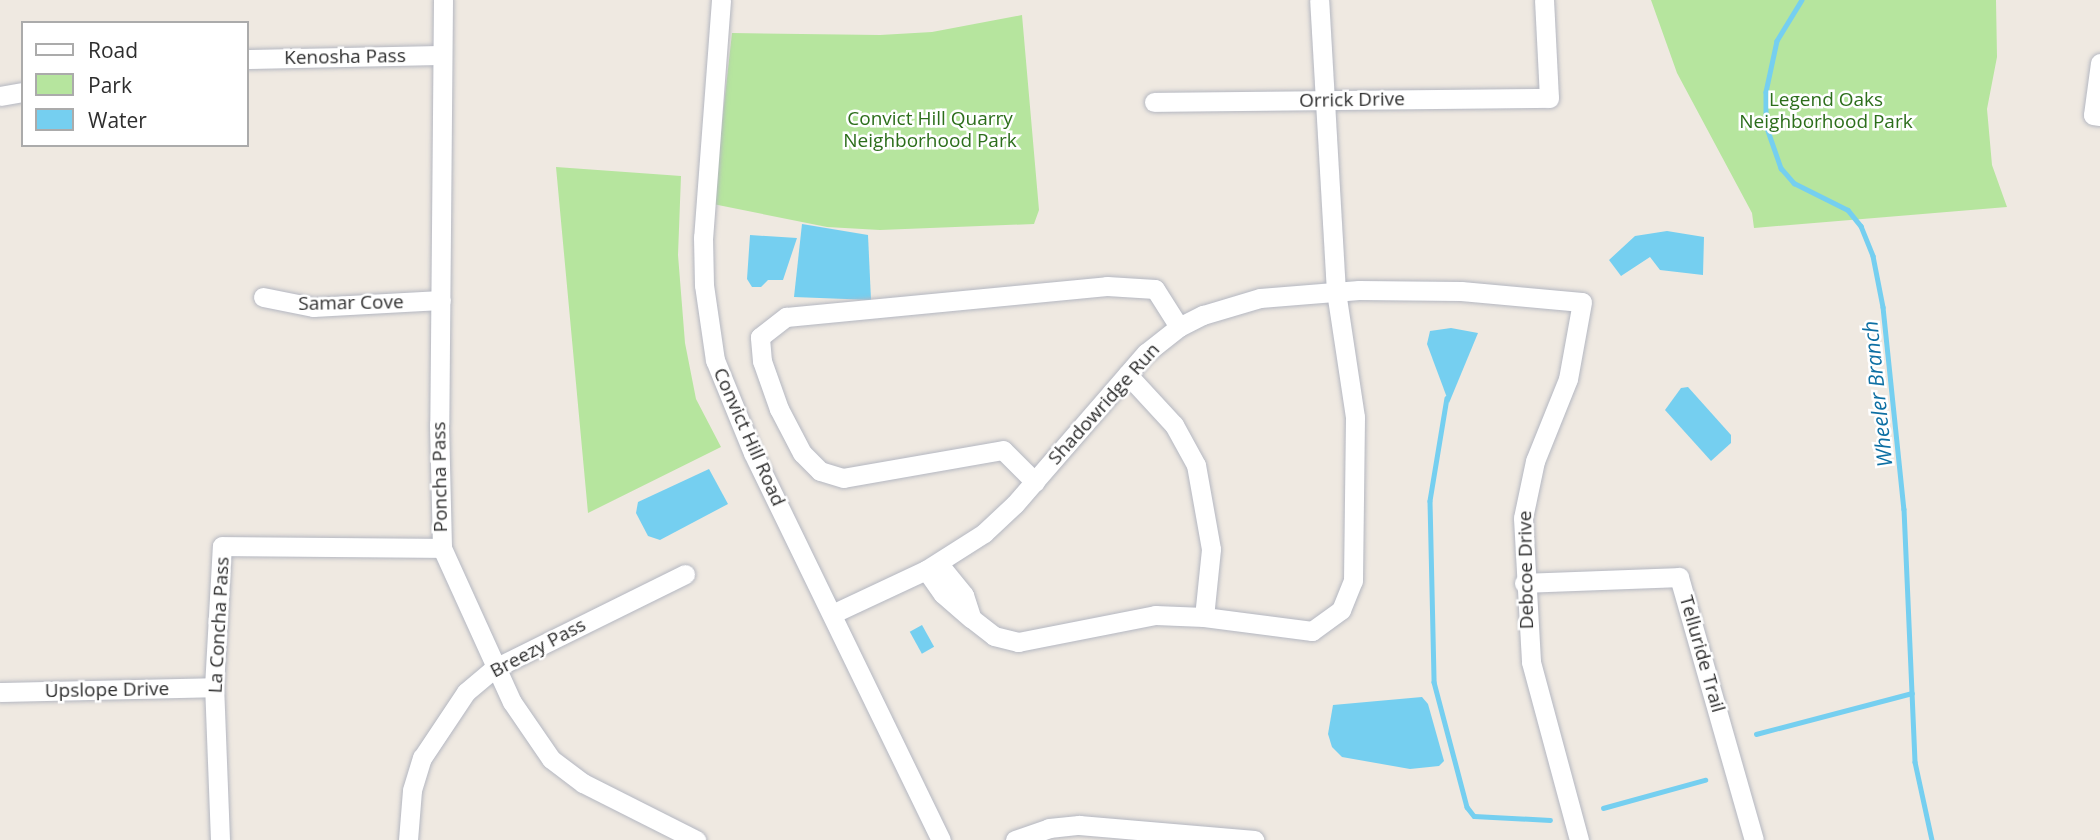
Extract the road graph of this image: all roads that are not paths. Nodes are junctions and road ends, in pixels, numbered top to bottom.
1 (443, 0) edge
2 (721, 0) edge
3 (1319, 0) edge
4 (1544, 0) edge
5 (443, 55) junction
6 (248, 60) edge
7 (2100, 63) edge
8 (21, 92) edge
9 (0, 96) edge
10 (1325, 101) junction
11 (1154, 102) dead end
12 (2097, 115) edge
13 (1336, 292) junction
14 (263, 297) dead end
15 (441, 300) junction
16 (1582, 302) joint
17 (1179, 327) junction
18 (1127, 374) junction
19 (1035, 482) junction
20 (442, 548) junction
21 (932, 567) junction
22 (685, 574) dead end
23 (1524, 583) junction
24 (832, 614) junction
25 (1204, 617) junction
26 (495, 668) junction
27 (214, 687) junction
28 (0, 692) edge
29 (220, 840) edge
30 (408, 840) edge
31 (696, 840) edge
32 (941, 840) edge
33 (1015, 840) edge
34 (1254, 840) edge
35 (1579, 840) edge
36 (1754, 840) edge

1 - 5 street, Poncha Pass
2 - 24 street, Convict Hill Road
3 - 10 street
4 - 10 street, Orrick Drive
5 - 6 street, Kenosha Pass
5 - 15 street, Poncha Pass
7 - 12 street
8 - 9 street
10 - 11 street, Orrick Drive
10 - 13 street
13 - 16 street, Shadowridge Run
13 - 17 street, Shadowridge Run
13 - 25 street
14 - 15 street, Samar Cove
15 - 20 street, Poncha Pass
16 - 23 street, Debcoe Drive
17 - 18 street, Shadowridge Run
17 - 19 street
18 - 19 street, Shadowridge Run
18 - 25 street
19 - 21 street, Shadowridge Run
20 - 26 street, Poncha Pass
20 - 27 street, La Concha Pass
21 - 24 street, Shadowridge Run
21 - 25 street
22 - 26 street, Breezy Pass
23 - 35 street, Debcoe Drive
23 - 36 street, Telluride Trail
24 - 32 street, Convict Hill Road
26 - 30 street, Breezy Pass
26 - 31 street, Poncha Pass
27 - 28 street, Upslope Drive
27 - 29 street, La Concha Pass
33 - 34 street

